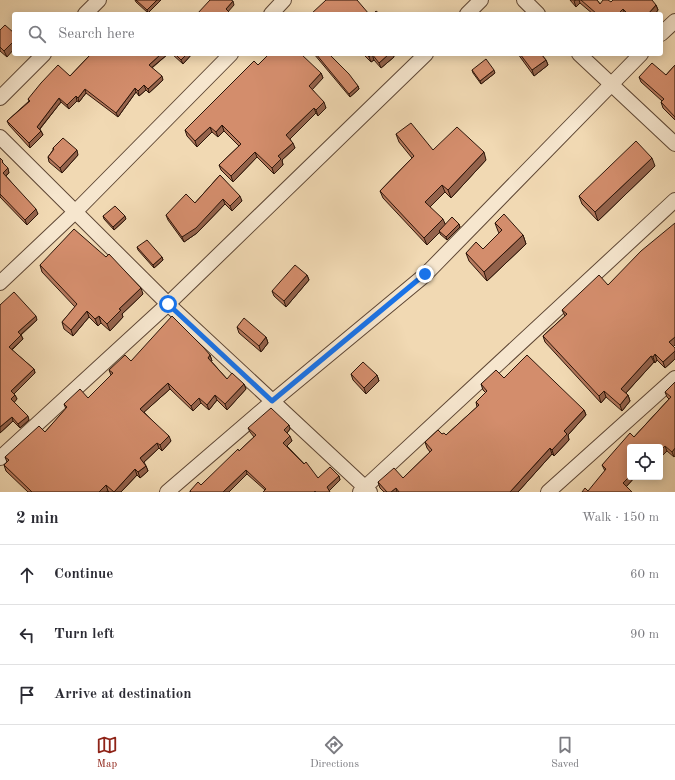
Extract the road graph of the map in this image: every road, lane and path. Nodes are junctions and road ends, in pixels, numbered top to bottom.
1 (99, 0) edge
2 (284, 0) edge
3 (481, 0) edge
4 (524, 0) edge
5 (87, 12) edge
6 (272, 12) edge
7 (469, 12) edge
8 (536, 12) edge
9 (675, 21) edge
10 (663, 32) edge
11 (42, 56) edge
12 (229, 56) edge
13 (424, 56) edge
14 (581, 56) edge
15 (639, 56) edge
16 (610, 84) junction
17 (0, 98) edge
18 (0, 137) edge
19 (675, 144) edge
20 (675, 200) edge
21 (75, 212) junction
22 (0, 283) edge
23 (168, 304) junction
24 (675, 378) edge
25 (272, 401) junction
26 (0, 458) edge
27 (365, 490) edge
28 (167, 492) edge
29 (548, 492) edge

1 - 5 street
2 - 6 street
3 - 7 street
4 - 8 street
9 - 10 street
11 - 17 street
12 - 21 street
13 - 23 street
14 - 16 street
15 - 16 street
16 - 19 street
16 - 25 street
18 - 21 street
20 - 27 street
21 - 22 street
21 - 23 street
23 - 25 street
23 - 26 street
24 - 29 street
25 - 27 street
25 - 28 street

